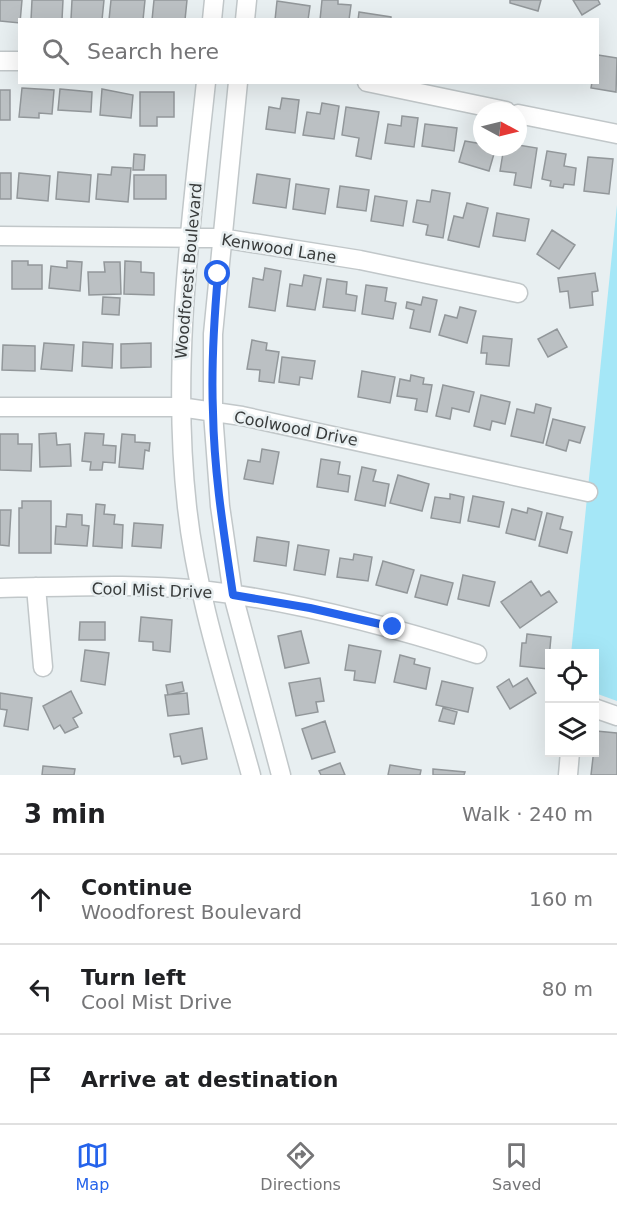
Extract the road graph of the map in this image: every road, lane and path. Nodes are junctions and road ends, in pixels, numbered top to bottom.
1 (214, 0) edge
2 (247, 0) edge
3 (213, 18) edge
4 (245, 18) edge
5 (0, 61) edge
6 (18, 61) edge
7 (206, 84) edge
8 (238, 84) edge
9 (376, 84) edge
10 (473, 104) edge
11 (527, 116) edge
12 (617, 134) edge
13 (0, 236) edge
14 (190, 237) junction
15 (221, 238) junction
16 (518, 293) dead end
17 (0, 407) edge
18 (180, 407) junction
19 (213, 413) junction
20 (588, 492) dead end
21 (36, 587) junction
22 (0, 588) edge
23 (200, 590) junction
24 (233, 595) junction
25 (477, 654) dead end
26 (43, 667) dead end
27 (599, 710) edge
28 (617, 716) edge
29 (570, 757) edge
30 (251, 775) edge
31 (281, 775) edge
32 (568, 775) edge

1 - 3 street
2 - 4 street
5 - 6 street
7 - 14 street, Woodforest Boulevard
8 - 15 street, Woodforest Boulevard
9 - 10 street
11 - 12 street
13 - 14 street, Kenwood Lane
14 - 15 street, Kenwood Lane
14 - 18 street, Woodforest Boulevard
15 - 16 street, Kenwood Lane
15 - 19 street, Woodforest Boulevard
17 - 18 street, Coolwood Drive
18 - 19 street, Coolwood Drive
18 - 23 street, Woodforest Boulevard
19 - 20 street, Coolwood Drive
19 - 24 street, Woodforest Boulevard
21 - 22 street, Cool Mist Drive
21 - 23 street, Cool Mist Drive
21 - 26 street
23 - 24 street, Cool Mist Drive
23 - 30 street, Woodforest Boulevard
24 - 25 street, Cool Mist Drive
24 - 31 street, Woodforest Boulevard
27 - 28 street
29 - 32 street

